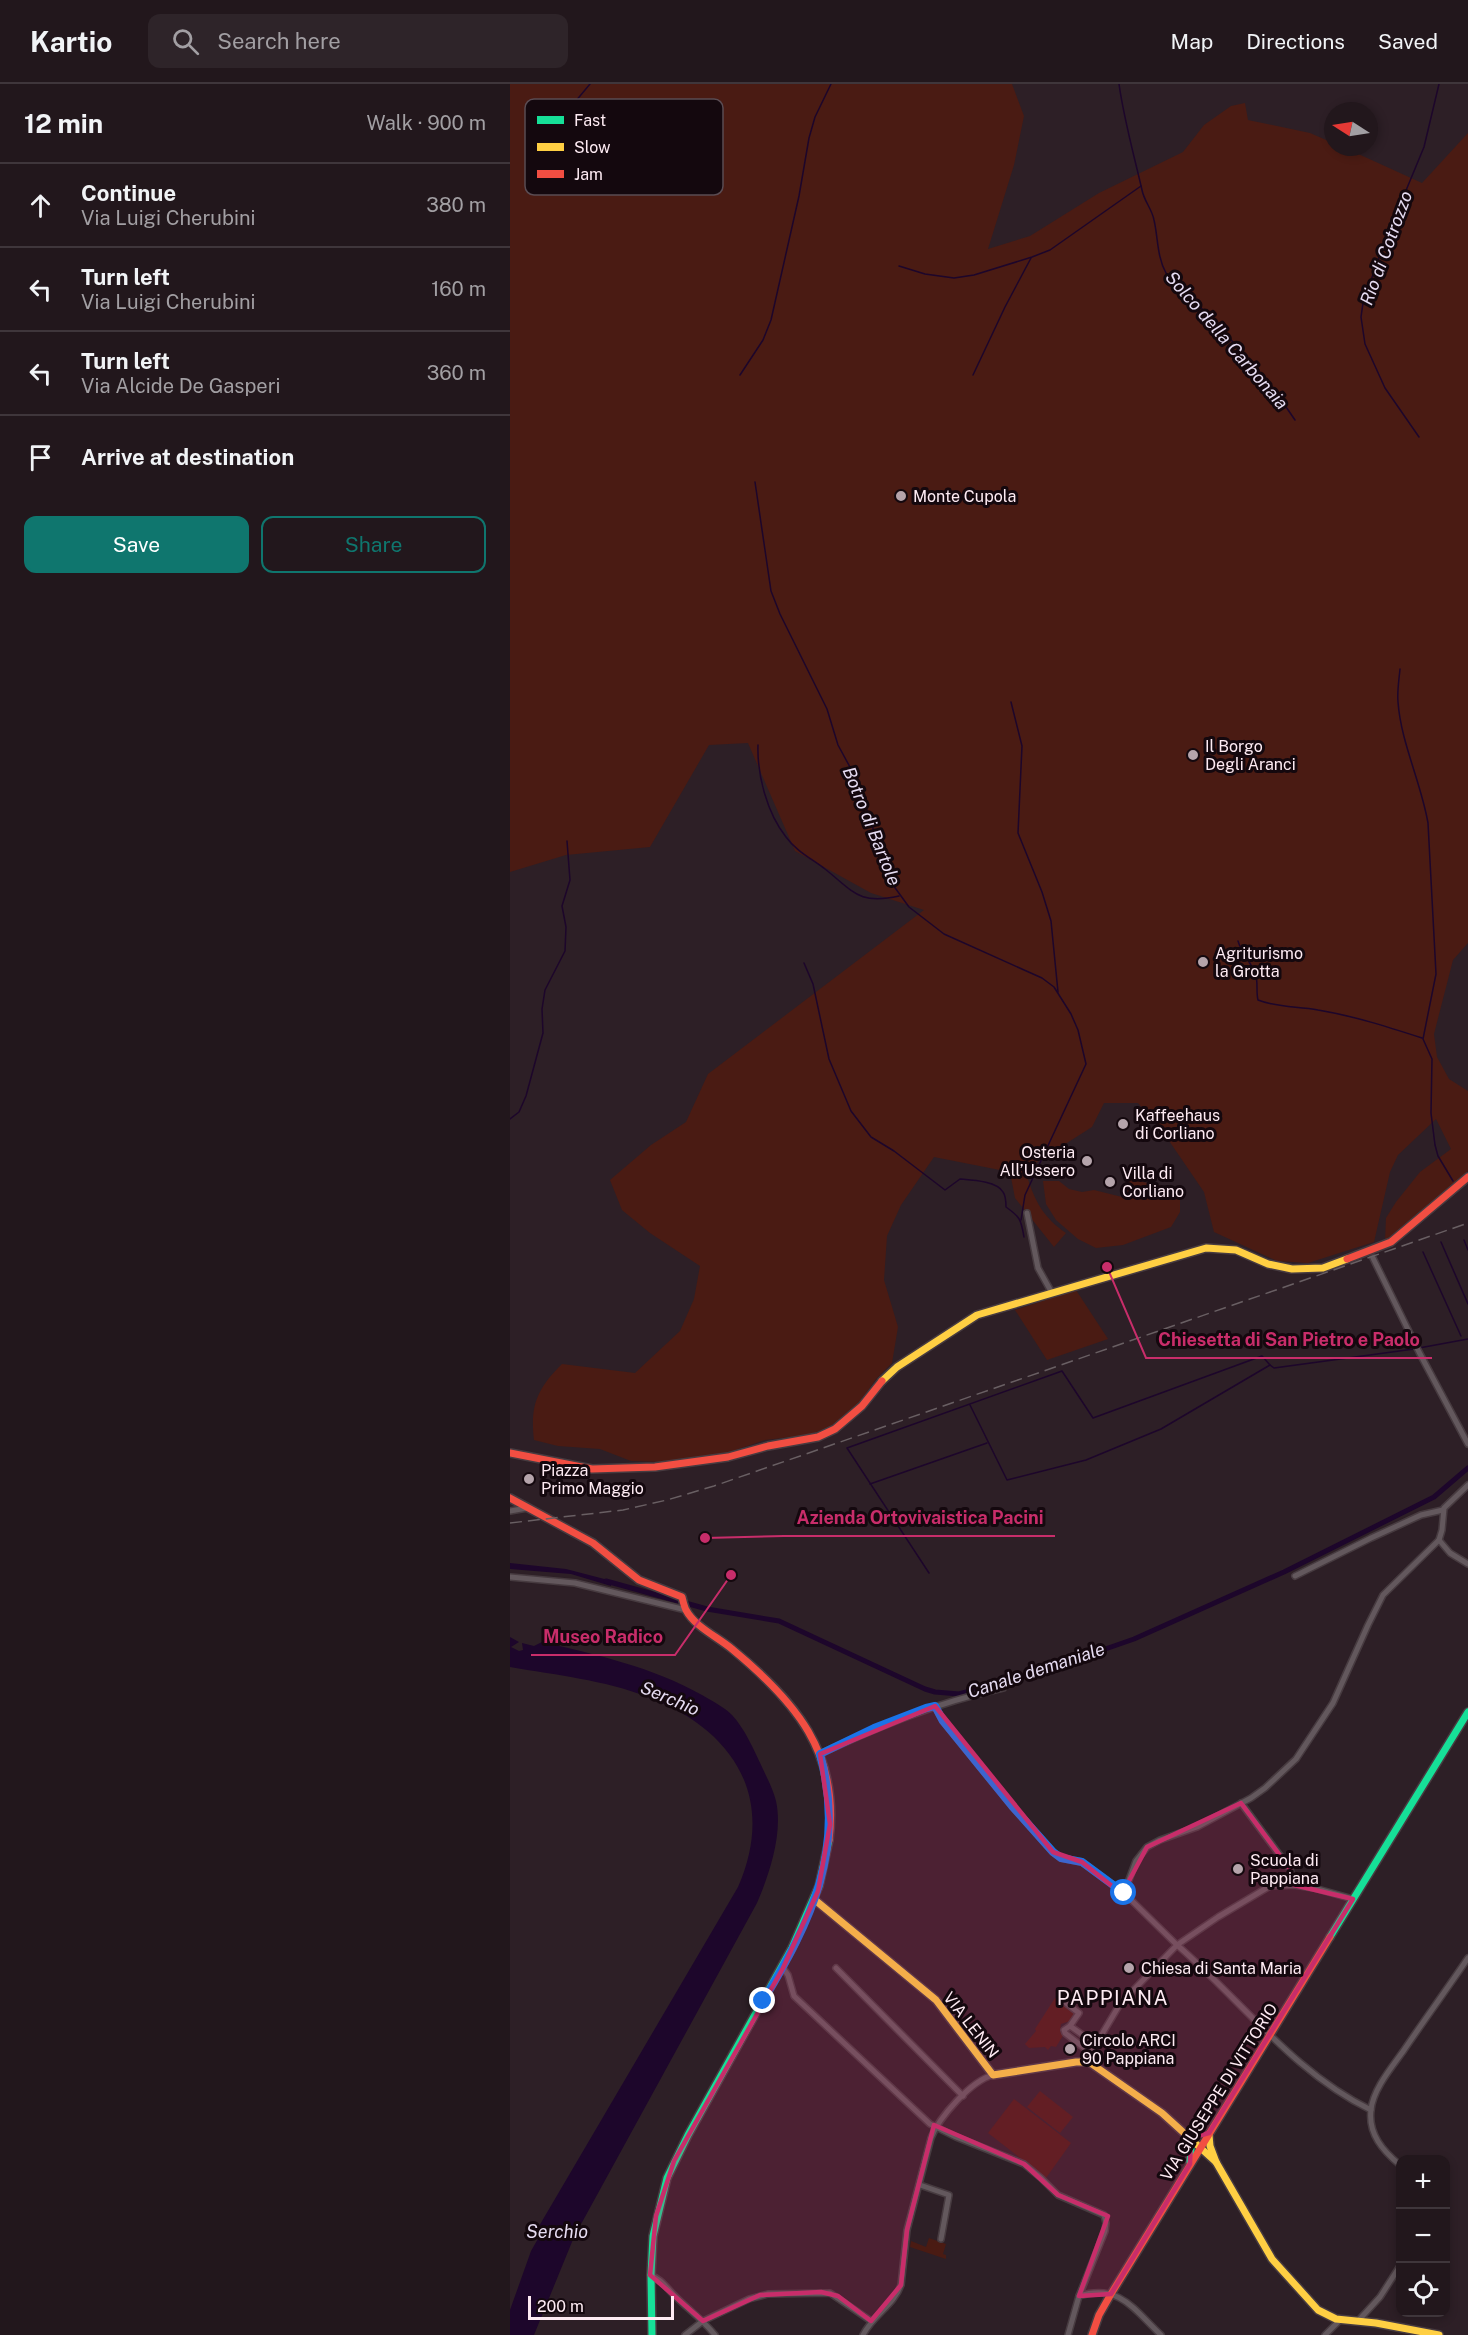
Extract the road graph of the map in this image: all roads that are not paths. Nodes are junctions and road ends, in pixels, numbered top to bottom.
1 (1468, 1177) edge
2 (1028, 1213) dead end
3 (1373, 1258) dead end
4 (1052, 1293) junction
5 (1468, 1444) edge
6 (510, 1453) edge
7 (1468, 1485) edge
8 (510, 1498) edge
9 (527, 1508) junction
10 (1443, 1510) junction
11 (510, 1511) edge
12 (1439, 1540) junction
13 (1468, 1564) edge
14 (1295, 1576) dead end
15 (510, 1577) edge
16 (685, 1606) junction
17 (1003, 1688) dead end
18 (935, 1706) junction
19 (1468, 1712) edge
20 (820, 1754) junction
21 (1241, 1803) junction
22 (1294, 1885) junction
23 (1124, 1893) junction
24 (1353, 1899) junction
25 (814, 1900) junction
26 (1177, 1945) junction
27 (1468, 1958) edge
28 (783, 1968) junction
29 (836, 1968) dead end
30 (1061, 1999) dead end
31 (1070, 2026) junction
32 (1270, 2034) junction
33 (1097, 2045) junction
34 (1092, 2054) junction
35 (1086, 2061) junction
36 (993, 2074) junction
37 (963, 2096) junction
38 (1371, 2110) junction
39 (936, 2127) junction
40 (1209, 2133) junction
41 (1186, 2135) junction
42 (1201, 2147) junction
43 (1396, 2161) edge
44 (1216, 2162) junction
45 (1190, 2164) junction
46 (920, 2185) junction
47 (941, 2239) dead end
48 (1396, 2273) edge
49 (650, 2275) junction
50 (1111, 2294) junction
51 (1079, 2296) junction
52 (1340, 2320) junction
53 (1358, 2320) junction
54 (703, 2321) junction
55 (871, 2321) junction
56 (652, 2335) edge
57 (685, 2335) edge
58 (715, 2335) edge
59 (862, 2335) edge
60 (1068, 2335) edge
61 (1092, 2335) edge
62 (1161, 2335) edge
63 (1325, 2335) edge
64 (1439, 2335) edge

1 - 4 street
2 - 4 street
3 - 5 street
4 - 6 street
7 - 10 street
8 - 9 street
9 - 11 street
9 - 16 street
10 - 12 street
10 - 14 street
12 - 13 street
12 - 21 street
15 - 16 street
16 - 20 street
17 - 18 street
18 - 20 street
18 - 23 street
19 - 24 street, VIA GIUSEPPE DI VITTORIO
20 - 25 street
21 - 22 street
21 - 23 street
22 - 24 street
22 - 26 street
23 - 26 street
24 - 32 street, VIA GIUSEPPE DI VITTORIO
25 - 28 street
25 - 36 street, VIA LENIN
26 - 32 street
26 - 33 street
27 - 38 street
28 - 39 street
28 - 49 street
29 - 37 street
30 - 31 street
31 - 33 street
31 - 34 street
32 - 38 street
32 - 40 street, VIA GIUSEPPE DI VITTORIO
33 - 34 street
34 - 35 street
35 - 36 street, VIA LENIN
35 - 41 street
36 - 37 street
37 - 39 street
38 - 43 street
39 - 46 street
39 - 51 street
40 - 41 street
40 - 42 street, VIA GIUSEPPE DI VITTORIO
40 - 44 street
41 - 42 street
41 - 45 street
42 - 44 street
42 - 45 street, VIA GIUSEPPE DI VITTORIO
44 - 45 street
44 - 52 street
45 - 50 street, VIA GIUSEPPE DI VITTORIO
46 - 47 street
46 - 55 street
48 - 53 street
49 - 54 street
49 - 56 street
50 - 51 street
50 - 61 street, VIA GIUSEPPE DI VITTORIO
50 - 62 street
51 - 60 street
52 - 53 street
52 - 63 street
53 - 64 street
54 - 55 street
54 - 57 street
54 - 58 street
55 - 59 street

